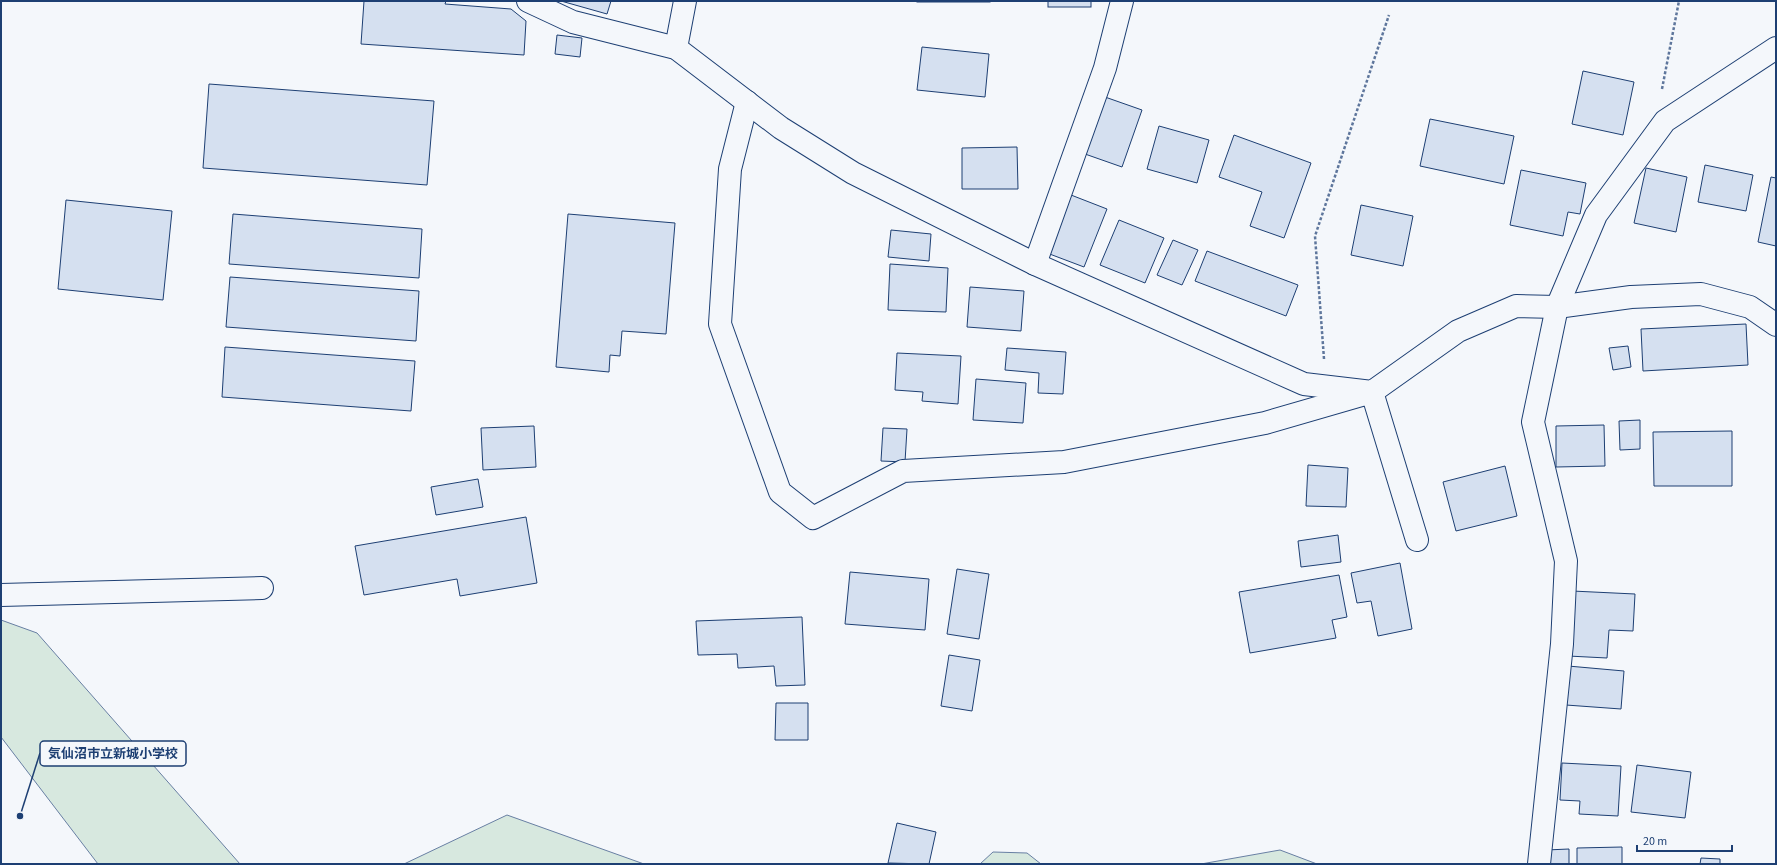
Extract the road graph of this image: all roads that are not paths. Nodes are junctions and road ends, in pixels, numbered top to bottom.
1 (528, 1) edge
2 (685, 1) edge
3 (1122, 1) edge
4 (676, 48) junction
5 (1776, 48) edge
6 (747, 102) junction
7 (1035, 264) junction
8 (1557, 307) junction
9 (1776, 325) edge
10 (1372, 392) junction
11 (1417, 540) dead end
12 (262, 588) dead end
13 (1, 595) edge
14 (1539, 864) edge

1 - 4 street
2 - 4 street
3 - 7 street
4 - 6 street
5 - 8 street
6 - 7 street
6 - 10 street
7 - 10 street
8 - 9 street
8 - 10 street
8 - 14 street
10 - 11 street
12 - 13 street

